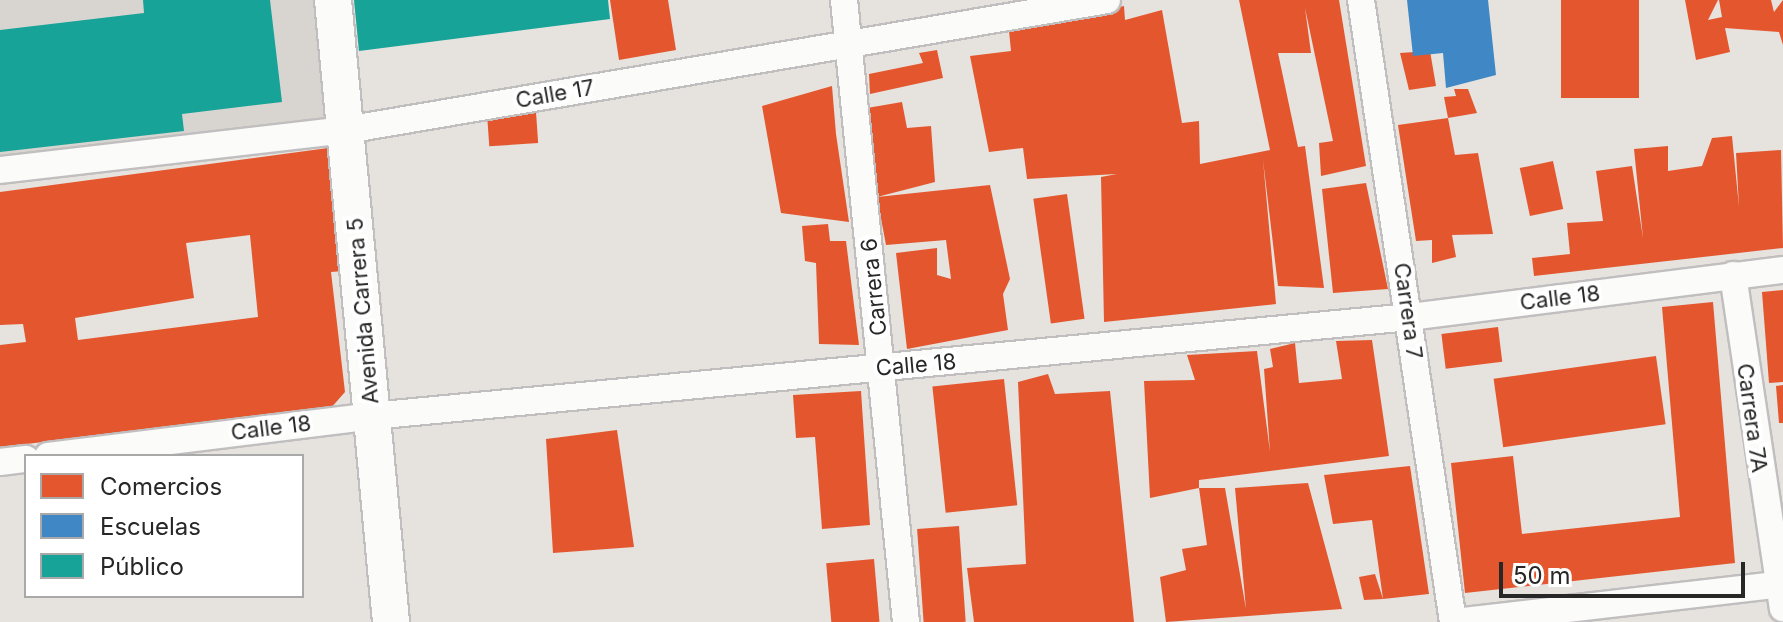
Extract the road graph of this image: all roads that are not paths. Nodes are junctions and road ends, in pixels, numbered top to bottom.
1 (333, 0) edge
2 (844, 0) edge
3 (1107, 0) edge
4 (1361, 0) edge
5 (847, 44) junction
6 (346, 130) junction
7 (0, 170) edge
8 (1783, 270) edge
9 (1733, 275) junction
10 (1410, 317) junction
11 (883, 368) junction
12 (372, 416) junction
13 (64, 454) edge
14 (24, 459) edge
15 (0, 462) edge
16 (1780, 592) edge
17 (391, 622) edge
18 (906, 622) edge
19 (1454, 622) edge

1 - 6 street, Avenida Carrera 5
2 - 5 street, Carrera 6
3 - 5 street, Calle 17
4 - 10 street, Carrera 7
5 - 6 street, Calle 17
5 - 11 street, Carrera 6
6 - 7 street, Calle 17
6 - 12 street, Avenida Carrera 5
8 - 9 street, Calle 18
9 - 10 street, Calle 18
9 - 16 street, Carrera 7A
10 - 11 street, Calle 18
10 - 19 street, Carrera 7
11 - 12 street, Calle 18
11 - 18 street, Carrera 6
12 - 13 street, Calle 18
12 - 17 street, Avenida Carrera 5
14 - 15 street
16 - 19 street

